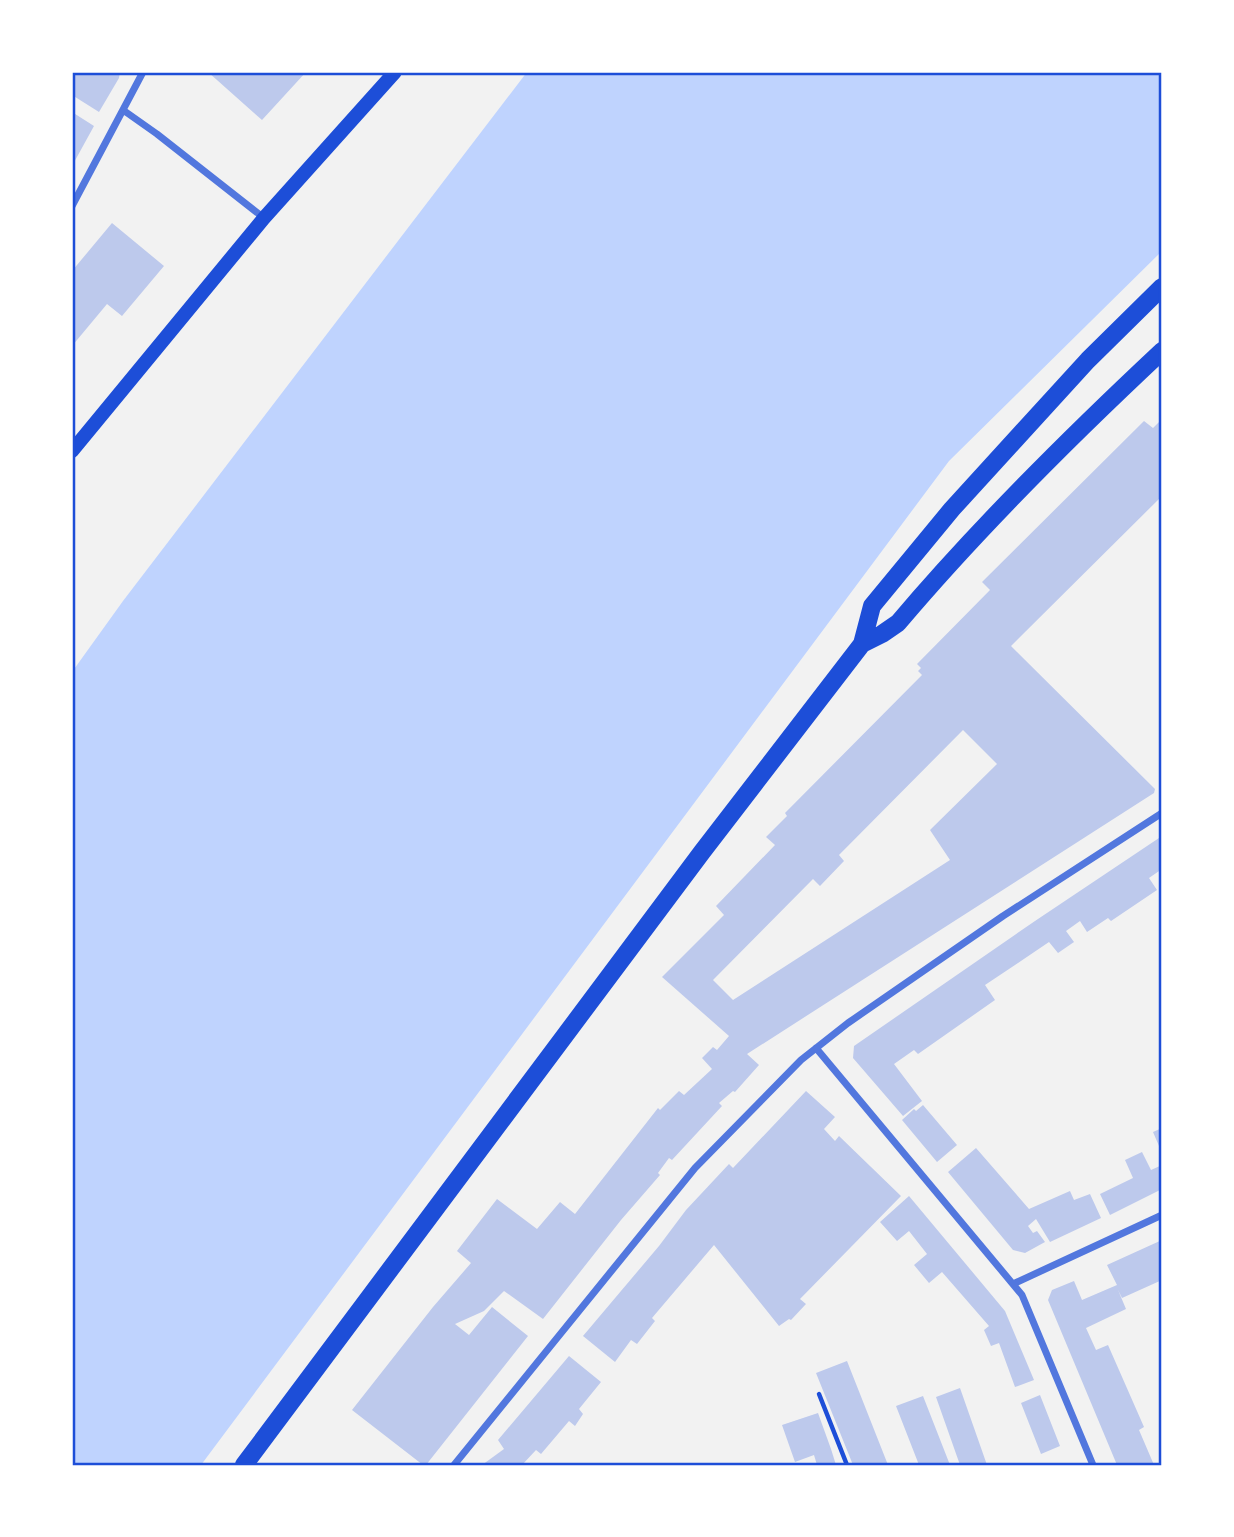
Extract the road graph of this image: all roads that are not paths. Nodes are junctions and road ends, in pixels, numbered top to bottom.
1 (143, 72) edge
2 (395, 72) edge
3 (123, 110) junction
4 (72, 206) edge
5 (264, 218) junction
6 (1162, 287) edge
7 (1162, 351) edge
8 (72, 451) edge
9 (862, 644) junction
10 (1162, 813) edge
11 (816, 1048) junction
12 (1162, 1215) edge
13 (1013, 1284) junction
14 (243, 1465) edge
15 (454, 1465) edge
16 (1093, 1465) edge

1 - 3 street
2 - 5 main road
3 - 4 street
3 - 5 street
5 - 8 main road
6 - 9 main road
7 - 9 main road
9 - 14 main road
10 - 11 street
11 - 13 street
11 - 15 street
12 - 13 street
13 - 16 street

